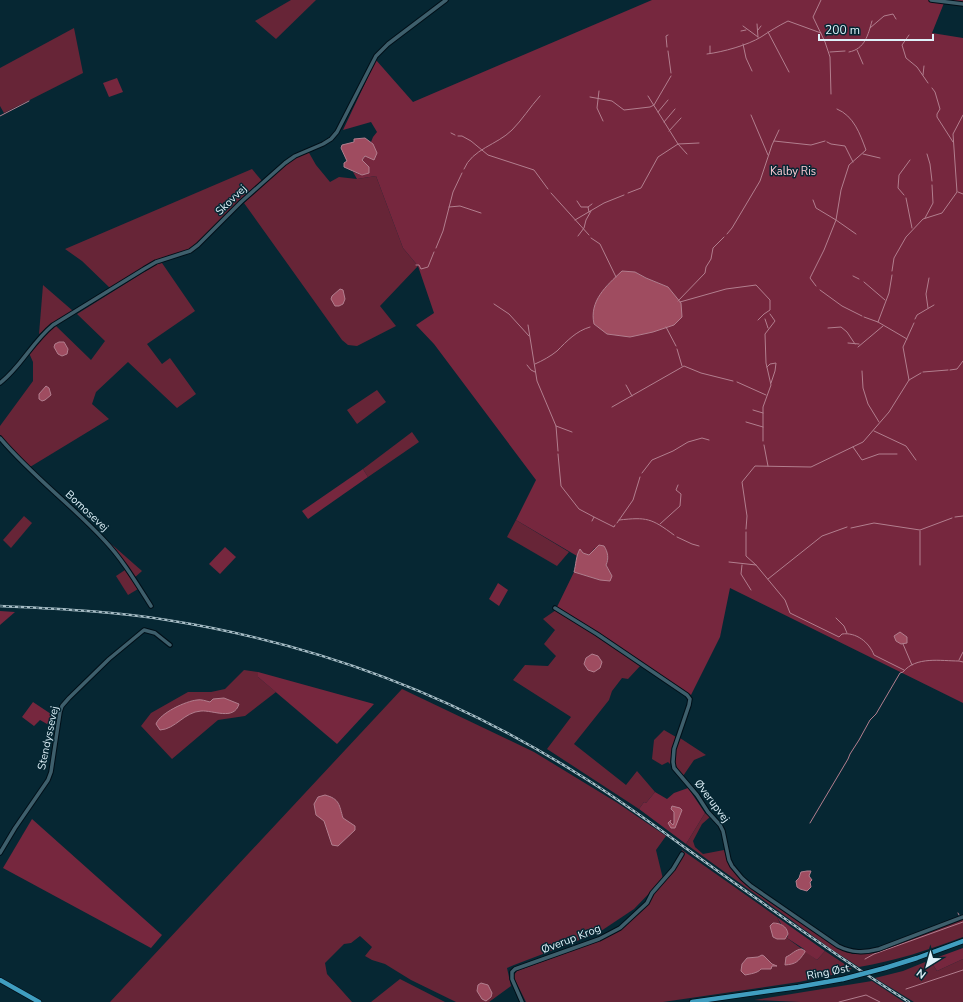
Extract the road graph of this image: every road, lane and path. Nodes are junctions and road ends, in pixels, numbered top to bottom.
1 (446, 0) edge
2 (931, 0) edge
3 (963, 4) edge
4 (0, 383) edge
5 (0, 438) edge
6 (151, 606) dead end
7 (555, 608) dead end
8 (170, 645) dead end
9 (0, 854) edge
10 (682, 854) dead end
11 (963, 917) edge
12 (963, 941) edge
13 (0, 980) edge
14 (39, 1002) edge
15 (522, 1002) edge
16 (692, 1002) edge

1 - 4 street, Skovvej
2 - 3 street
5 - 6 street, Bomosevej
7 - 11 street, Øverupvej
8 - 9 street, Stendyssevej
10 - 15 street, Øverup Krog
12 - 16 main road, Ring Øst, bridge
13 - 14 main road

